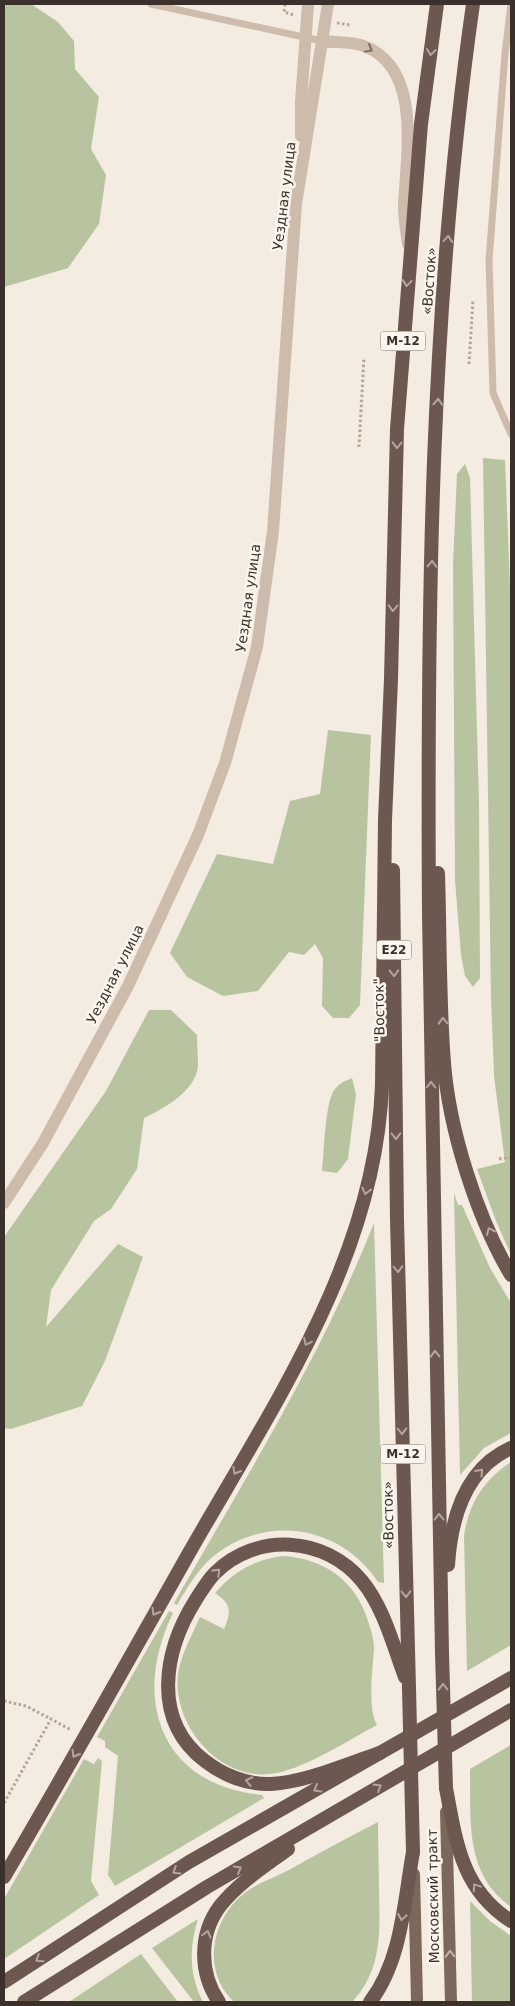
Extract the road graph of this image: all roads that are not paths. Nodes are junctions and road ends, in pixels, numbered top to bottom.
1 (151, 4) edge
2 (308, 4) edge
3 (328, 4) edge
4 (437, 4) edge
5 (473, 4) edge
6 (511, 4) edge
7 (307, 39) junction
8 (322, 41) junction
9 (302, 159) junction
10 (409, 261) junction
11 (511, 434) edge
12 (391, 679) junction
13 (427, 683) junction
14 (4, 1203) edge
15 (397, 1220) joint
16 (511, 1275) edge
17 (511, 1448) edge
18 (442, 1653) junction
19 (511, 1677) edge
20 (409, 1688) junction
21 (511, 1710) edge
22 (511, 1716) edge
23 (487, 1724) junction
24 (380, 1753) junction
25 (446, 1788) junction
26 (323, 1820) junction
27 (413, 1852) junction
28 (4, 1877) edge
29 (511, 1921) edge
30 (4, 1982) edge
31 (24, 2002) edge
32 (219, 2002) edge
33 (370, 2002) edge
34 (417, 2002) edge
35 (451, 2002) edge

1 - 7 lane
2 - 7 street
3 - 8 street, Уездная улица
4 -> 10 highway, «Восток» / М-12
13 -> 5 highway, «Восток» / М-12
6 - 11 lane
7 - 8 lane
7 - 9 street
8 - 9 street, Уездная улица
8 -> 10 street
9 - 14 street, Уездная улица
10 -> 12 highway, «Восток» / М-12
12 -> 15 highway, "Восток" / E22
12 -> 28 highway
16 -> 13 highway
18 -> 13 highway
15 -> 20 highway, «Восток» / М-12
18 -> 17 highway
25 -> 18 highway, bridge
19 - 24 highway
24 -> 20 highway
20 - 27 highway, «Восток», bridge
21 - 23 highway
22 - 23 highway
26 -> 23 highway
24 -> 30 highway
29 -> 25 highway
35 -> 25 main road, Московский тракт
31 -> 26 highway
32 -> 26 highway
27 -> 33 highway, «Восток»
27 - 34 main road, Московский тракт

